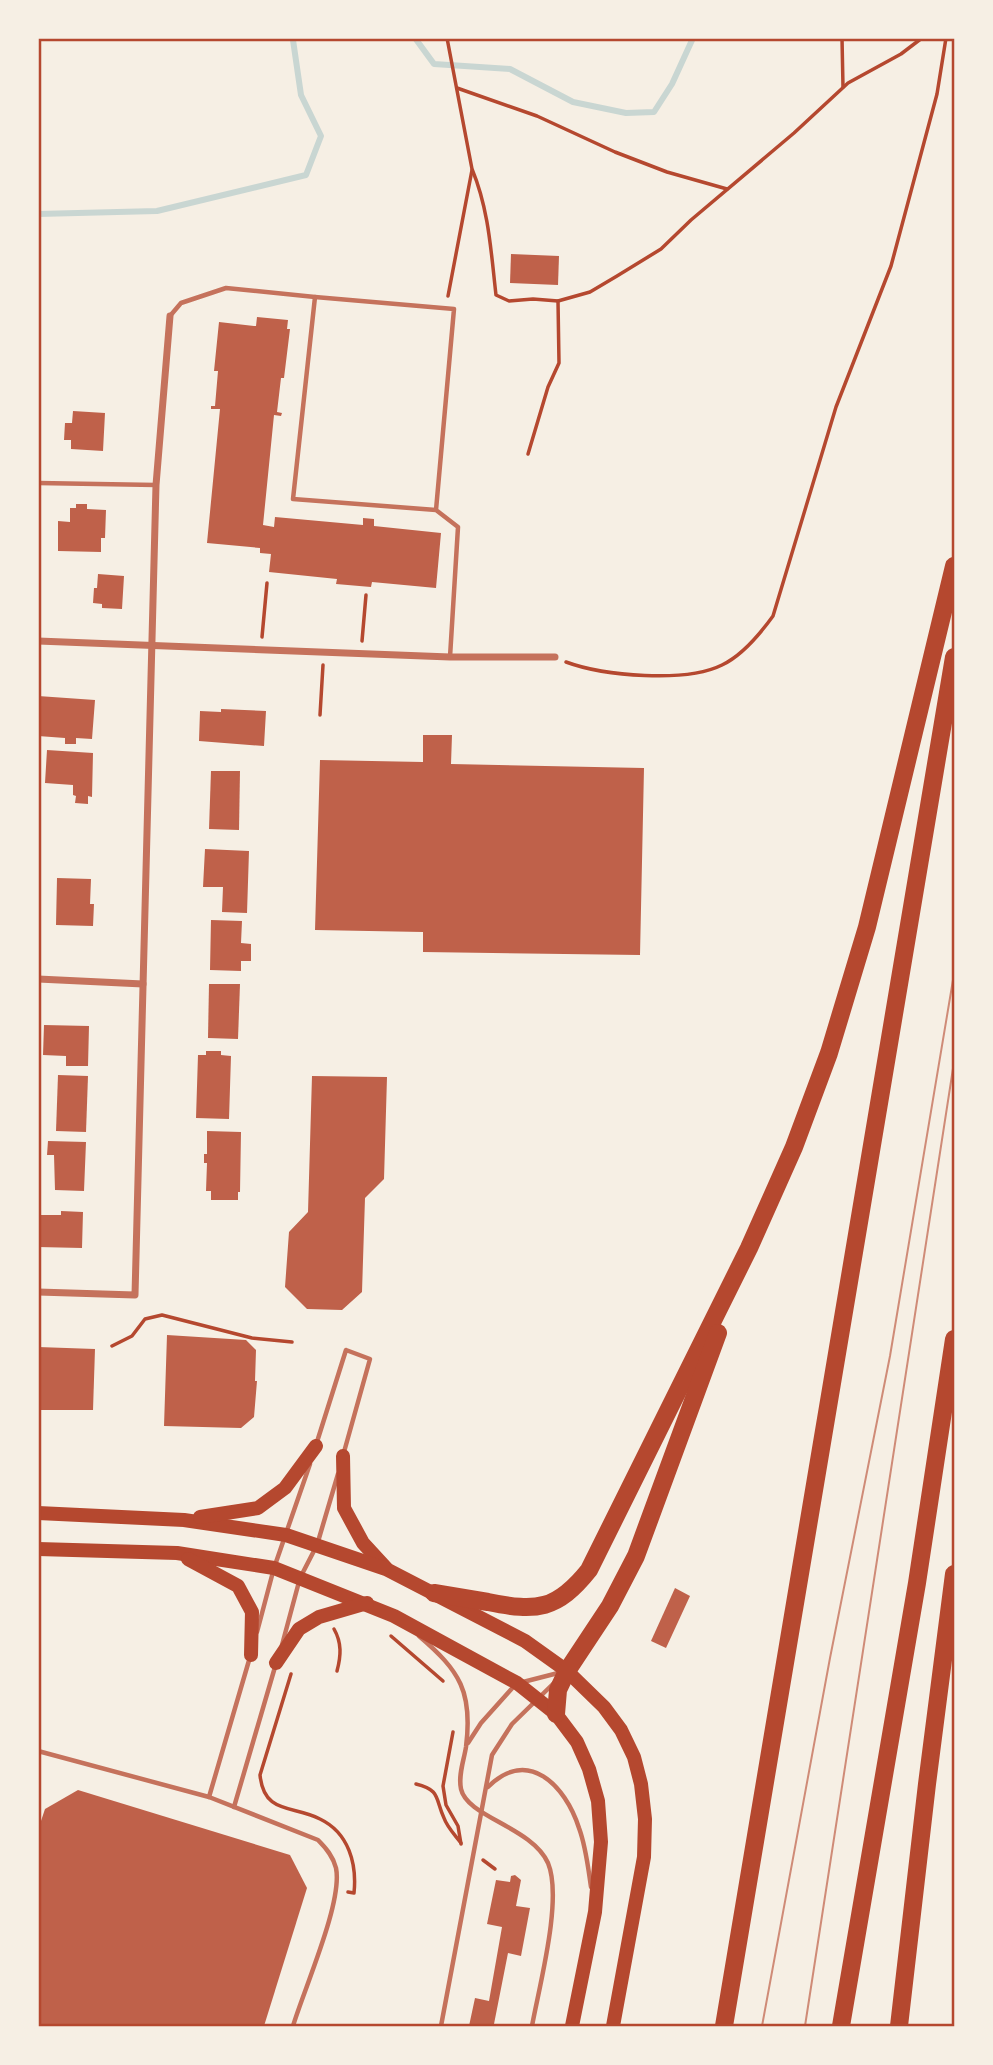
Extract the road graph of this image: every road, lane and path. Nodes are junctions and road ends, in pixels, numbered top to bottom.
1 (447, 38) edge
2 (842, 38) edge
3 (922, 38) edge
4 (946, 38) edge
5 (843, 87) junction
6 (457, 88) junction
7 (472, 169) junction
8 (728, 189) junction
9 (315, 298) junction
10 (558, 301) junction
11 (446, 309) junction
12 (170, 316) joint
13 (528, 454) dead end
14 (38, 483) edge
15 (156, 485) junction
16 (436, 510) junction
17 (954, 566) edge
18 (267, 583) dead end
19 (366, 595) dead end
20 (38, 640) edge
21 (151, 644) junction
22 (261, 649) junction
23 (324, 652) junction
24 (361, 654) junction
25 (450, 657) junction
26 (555, 657) joint
27 (954, 657) edge
28 (320, 715) dead end
29 (38, 979) edge
30 (144, 984) junction
31 (749, 1248) junction
32 (38, 1293) edge
33 (954, 1339) edge
34 (292, 1342) dead end
35 (112, 1346) dead end
36 (316, 1446) junction
37 (343, 1456) junction
38 (38, 1513) edge
39 (184, 1520) junction
40 (286, 1535) junction
41 (317, 1545) junction
42 (38, 1549) edge
43 (177, 1553) junction
44 (274, 1568) junction
45 (386, 1569) junction
46 (954, 1574) edge
47 (300, 1578) junction
48 (917, 1583) junction
49 (434, 1593) junction
50 (367, 1603) junction
51 (394, 1616) junction
52 (336, 1621) dead end
53 (387, 1634) dead end
54 (251, 1655) junction
55 (276, 1663) junction
56 (294, 1665) dead end
57 (337, 1671) dead end
58 (567, 1671) junction
59 (517, 1683) junction
60 (447, 1687) dead end
61 (537, 1699) junction
62 (556, 1714) junction
63 (453, 1729) dead end
64 (466, 1747) junction
65 (38, 1751) edge
66 (416, 1784) dead end
67 (487, 1788) junction
68 (209, 1797) junction
69 (234, 1807) junction
70 (483, 1812) junction
71 (337, 1889) junction
72 (595, 1912) junction
73 (292, 2026) edge
74 (442, 2026) edge
75 (532, 2026) edge
76 (572, 2026) edge
77 (613, 2026) edge
78 (724, 2026) edge
79 (841, 2026) edge
80 (853, 2026) edge
81 (899, 2026) edge

1 - 6 path
2 - 5 path
3 - 5 path
4 - 26 path
5 - 8 path
6 - 7 path
6 - 8 path
7 - 10 path
7 - 11 path
8 - 10 path
9 - 11 lane
9 - 12 lane
9 - 16 lane
10 - 13 path
11 - 16 lane
12 - 15 street
14 - 15 lane
15 - 21 street
16 - 25 lane
17 - 31 highway
18 - 22 path
19 - 24 path
20 - 21 street
21 - 22 street
21 - 30 street
22 - 23 street
23 - 24 street
23 - 28 path
24 - 25 street
25 - 26 street
27 - 78 highway
29 - 30 street
30 - 32 street
31 - 49 highway
31 - 58 highway
33 - 48 highway
34 - 35 path
36 - 37 lane
36 - 39 main road
36 - 40 lane
37 - 41 lane
37 - 45 main road
38 - 39 main road
39 - 40 main road
40 - 41 main road
40 - 44 lane
41 - 45 main road
41 - 47 lane
42 - 43 main road
43 - 44 main road
43 - 54 main road
44 - 47 main road
44 - 54 lane
45 - 49 main road
46 - 81 highway
47 - 50 main road
47 - 55 lane
48 - 79 highway
48 - 80 highway
49 - 58 main road
50 - 51 main road
50 - 55 main road
51 - 59 main road
51 - 64 lane
52 - 57 path
53 - 60 path
54 - 68 lane
55 - 69 lane
56 - 71 path
58 - 59 lane
58 - 61 lane
58 - 62 highway
58 - 77 main road
59 - 61 main road
59 - 64 lane
61 - 62 main road
61 - 67 lane
62 - 72 main road
63 - 66 path
64 - 70 lane
65 - 68 lane
67 - 70 lane
67 - 72 lane
68 - 69 lane
69 - 71 lane
70 - 74 lane
70 - 75 lane
71 - 73 lane
72 - 76 main road

